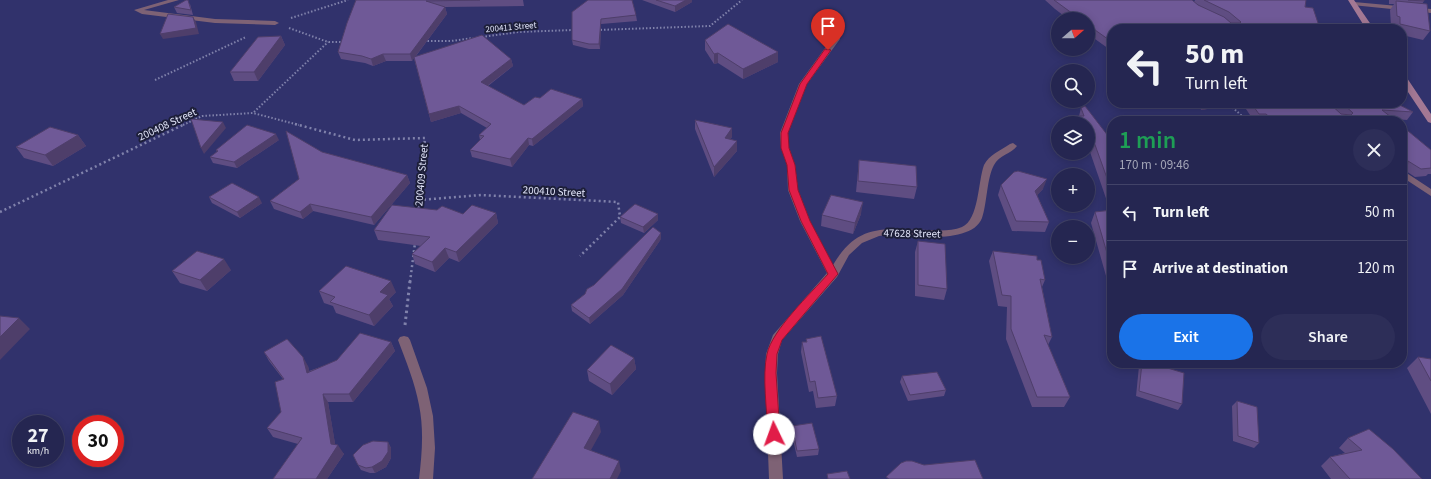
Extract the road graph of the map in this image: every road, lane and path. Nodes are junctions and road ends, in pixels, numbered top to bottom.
1 (176, 0) edge
2 (742, 0) edge
3 (1352, 2) edge
4 (1431, 11) edge
5 (275, 23) joint
6 (1367, 24) edge
7 (580, 30) edge
8 (596, 30) edge
9 (481, 37) edge
10 (474, 38) edge
11 (836, 39) dead end
12 (420, 41) edge
13 (328, 42) junction
14 (343, 42) edge
15 (1407, 84) edge
16 (1233, 108) edge
17 (253, 113) junction
18 (1242, 116) edge
19 (1431, 120) edge
20 (1014, 146) dead end
21 (1407, 176) edge
22 (1431, 193) edge
23 (419, 200) junction
24 (0, 212) edge
25 (418, 216) edge
26 (415, 239) edge
27 (580, 256) dead end
28 (833, 274) junction
29 (404, 340) joint
30 (426, 479) edge
31 (776, 479) edge

1 - 5 street
2 - 8 path
3 - 4 street
3 - 6 street
5 - 13 path
7 - 9 path, 200411 Street
10 - 12 path, 200411 Street
11 - 28 street
13 - 14 path
13 - 17 path
15 - 19 street
16 - 18 path
17 - 23 path, 200409 Street
17 - 24 path, 200408 Street
20 - 28 street, 47628 Street
21 - 22 street
23 - 25 path, 200409 Street
23 - 27 path, 200410 Street
26 - 29 path
28 - 31 street, 47628 Street
29 - 30 street

